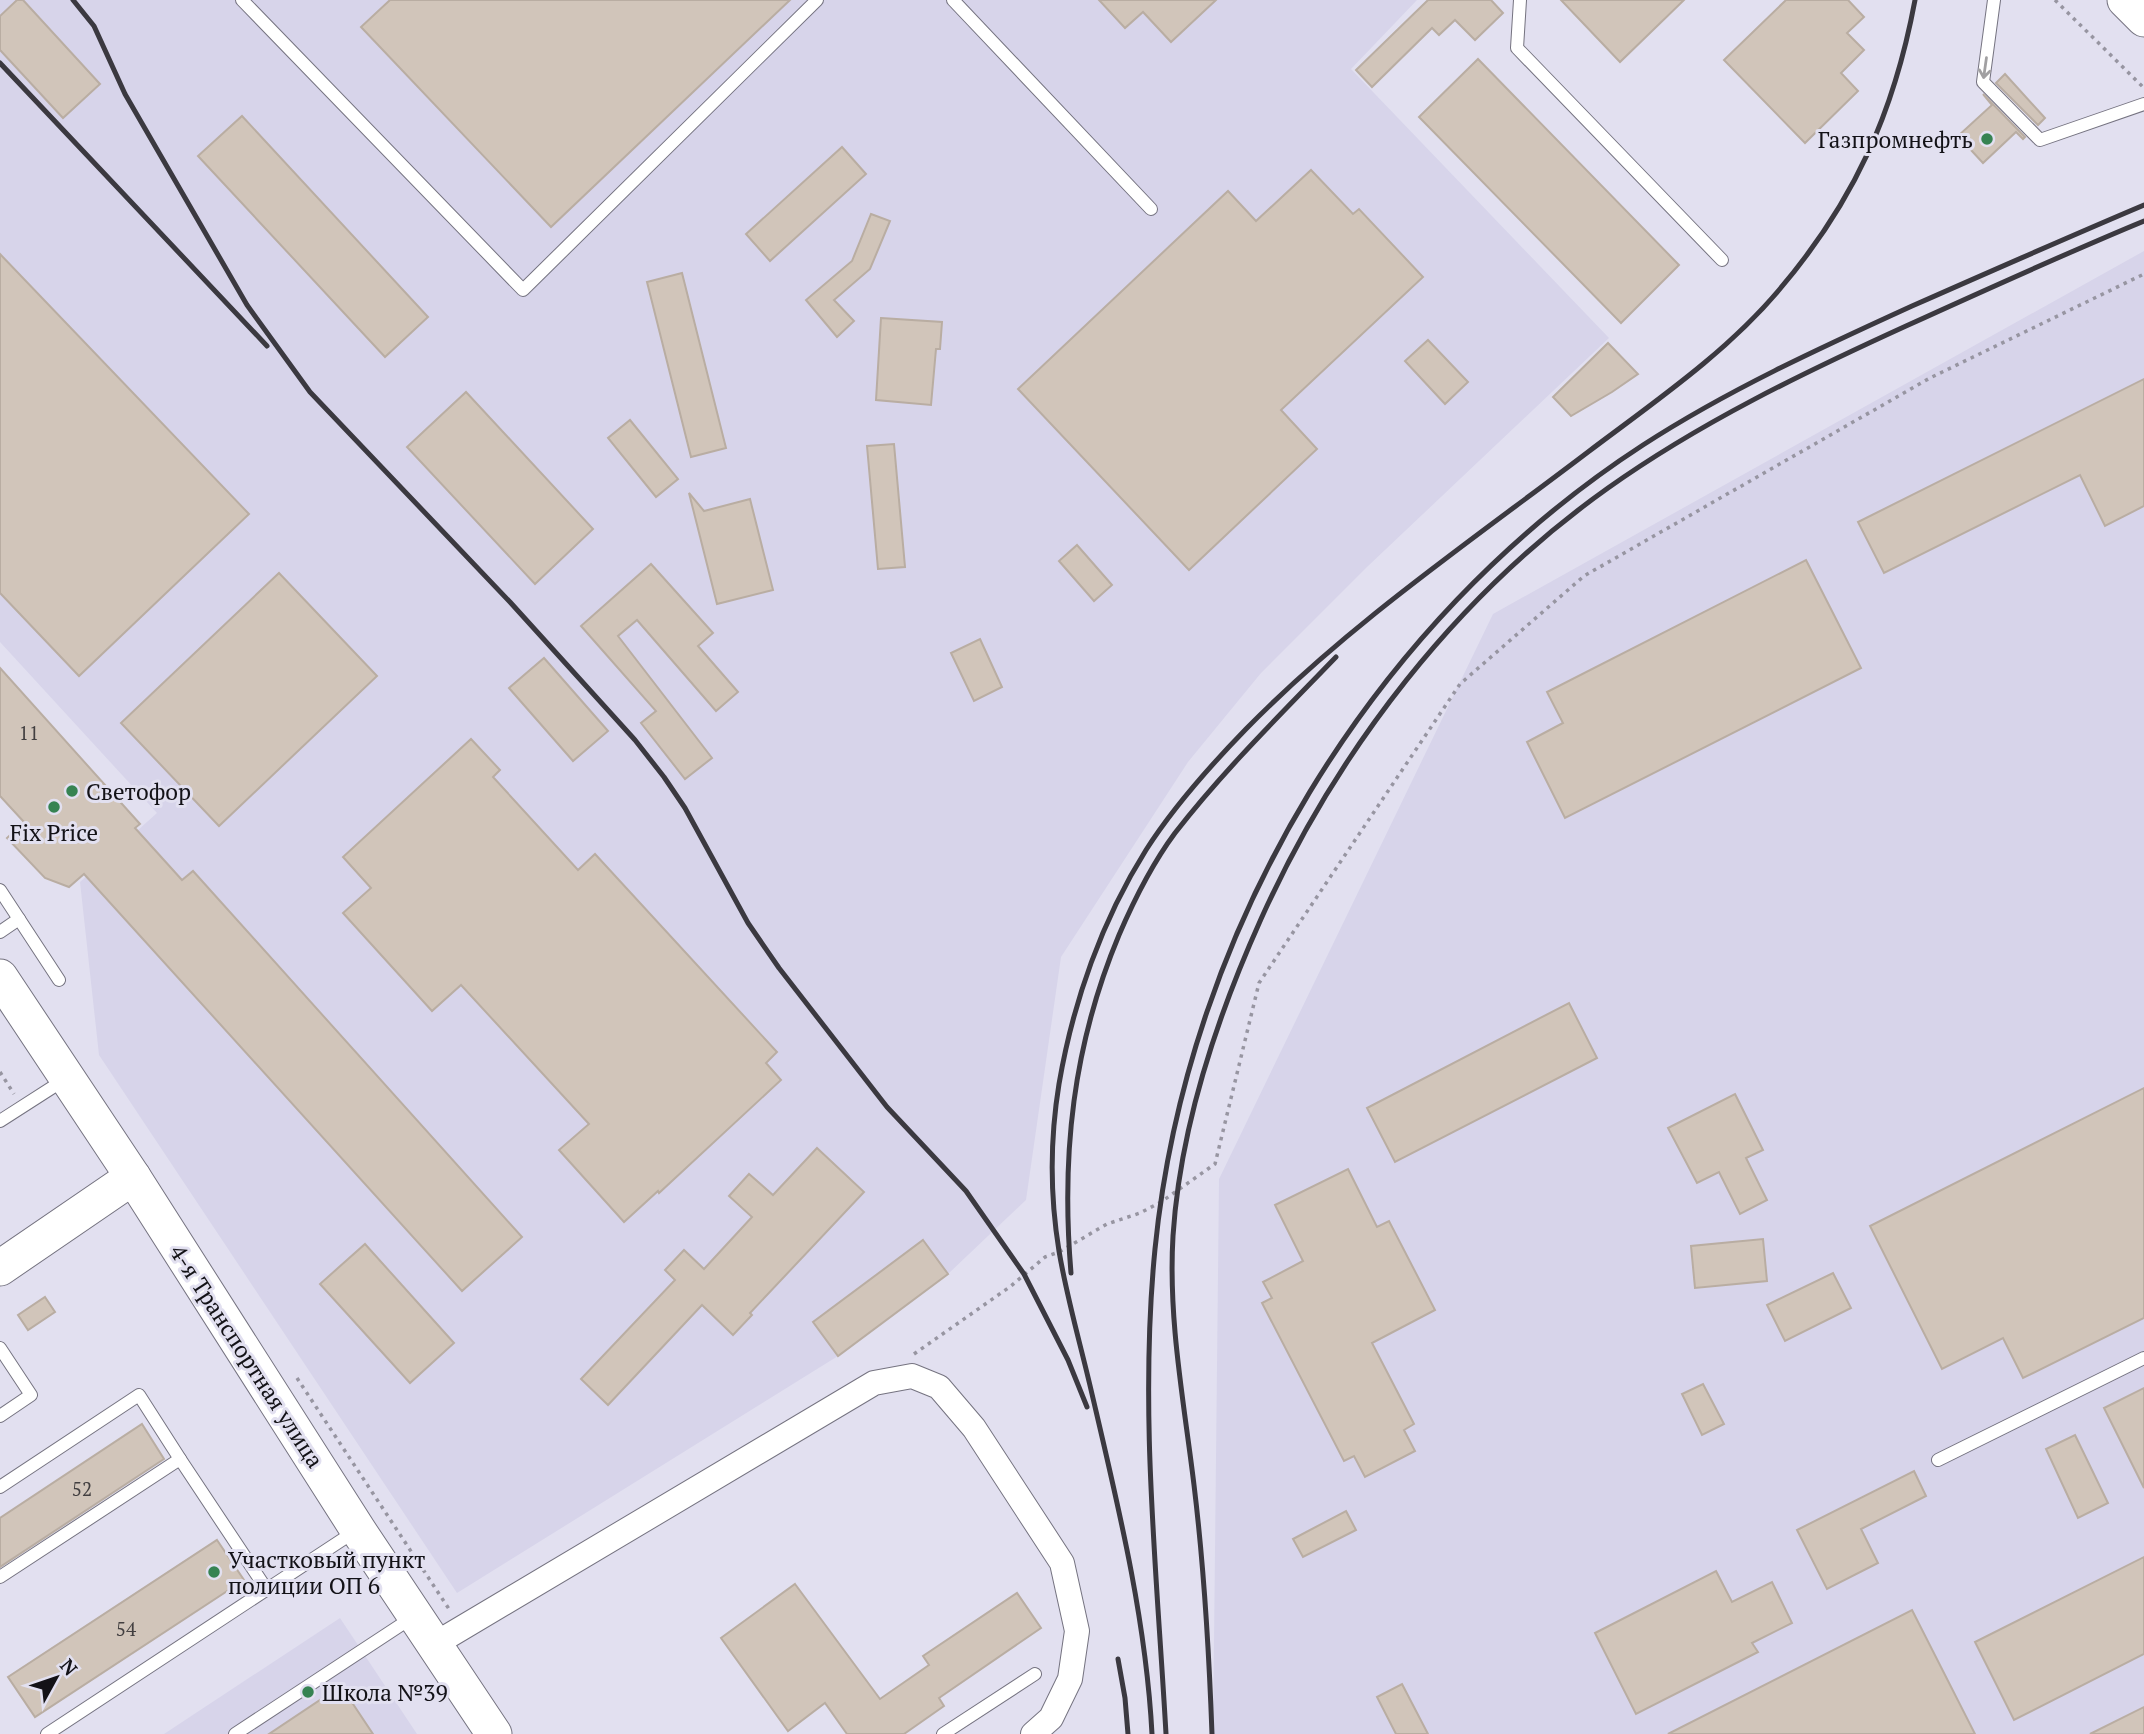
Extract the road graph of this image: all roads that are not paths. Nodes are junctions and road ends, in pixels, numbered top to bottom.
1 (242, 0) edge
2 (817, 0) edge
3 (953, 0) edge
4 (1520, 0) edge
5 (1994, 0) edge
6 (2144, 104) edge
7 (1152, 209) dead end
8 (1722, 260) dead end
9 (0, 890) edge
10 (19, 919) junction
11 (0, 932) edge
12 (0, 977) edge
13 (59, 980) dead end
14 (67, 1078) junction
15 (0, 1121) edge
16 (133, 1177) junction
17 (0, 1268) edge
18 (0, 1348) edge
19 (2144, 1358) edge
20 (0, 1416) edge
21 (180, 1458) junction
22 (1938, 1460) dead end
23 (0, 1487) edge
24 (358, 1530) junction
25 (0, 1577) edge
26 (267, 1590) junction
27 (416, 1615) junction
28 (435, 1644) junction
29 (1035, 1674) dead end
30 (47, 1734) edge
31 (235, 1734) edge
32 (494, 1734) edge
33 (943, 1734) edge
34 (1033, 1734) edge

1 - 2 lane
3 - 7 lane
4 - 8 lane
5 -> 6 lane
9 - 10 lane
10 - 11 lane
10 - 13 lane
12 - 14 main road, 4-я Транспортная улица
14 - 15 lane
14 - 16 main road, 4-я Транспортная улица
16 - 17 main road
16 - 24 main road, 4-я Транспортная улица
18 - 20 lane
19 - 22 lane
21 - 23 lane
21 - 25 lane
21 - 26 lane
24 - 26 lane
24 - 27 main road, 4-я Транспортная улица
26 - 30 lane
27 - 28 main road, 4-я Транспортная улица
27 - 31 lane
28 - 32 main road, 4-я Транспортная улица
28 - 34 street
29 - 33 lane

